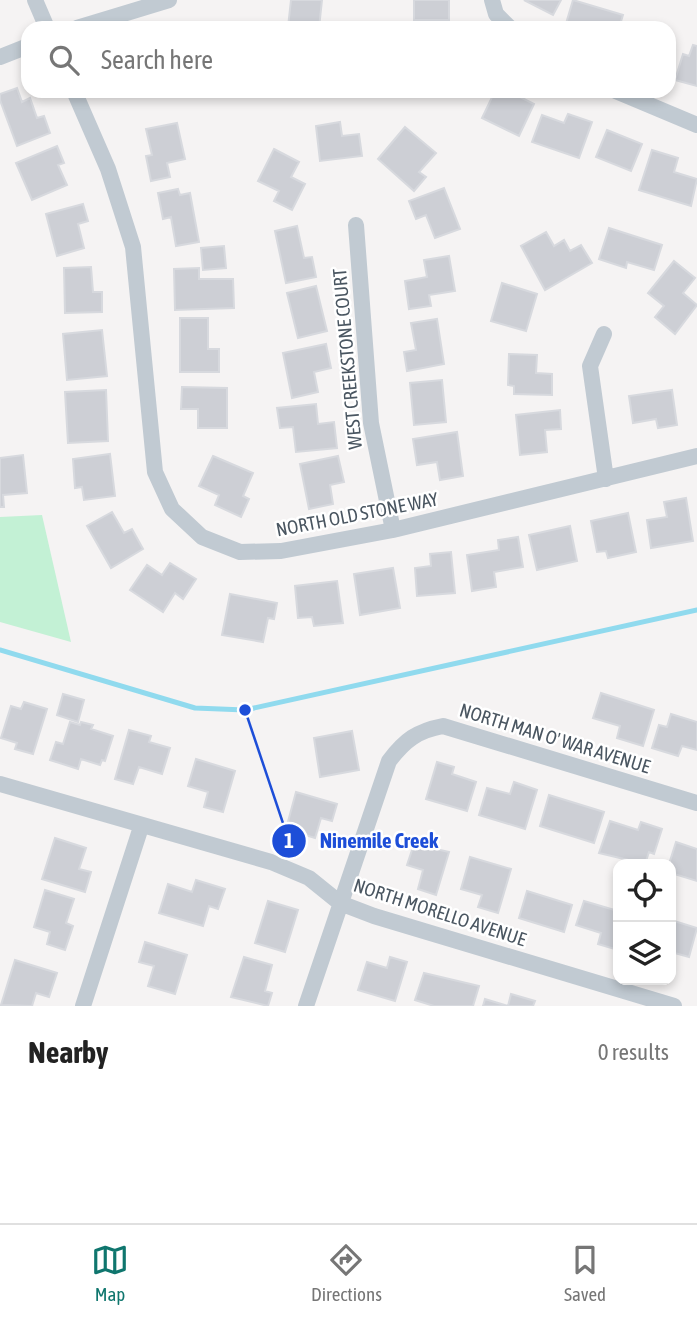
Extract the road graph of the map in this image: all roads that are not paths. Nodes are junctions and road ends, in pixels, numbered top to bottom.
1 (35, 0) edge
2 (169, 0) edge
3 (492, 0) edge
4 (44, 21) edge
5 (100, 21) edge
6 (502, 21) edge
7 (21, 49) edge
8 (0, 57) edge
9 (77, 98) edge
10 (633, 98) edge
11 (697, 125) edge
12 (356, 225) dead end
13 (604, 334) dead end
14 (697, 456) edge
15 (606, 480) junction
16 (393, 530) junction
17 (0, 784) edge
18 (697, 803) edge
19 (141, 827) junction
20 (340, 903) junction
21 (83, 1006) edge
22 (306, 1006) edge
23 (674, 1006) edge

1 - 4 street
2 - 5 street
3 - 6 street
7 - 8 street
9 - 16 street, NORTH OLD STONE WAY
10 - 11 street
12 - 16 street, WEST CREEKSTONE COURT
13 - 15 street
14 - 15 street, NORTH OLD STONE WAY
15 - 16 street, NORTH OLD STONE WAY
17 - 19 street, NORTH MORELLO AVENUE
18 - 20 street, NORTH MAN O' WAR AVENUE
19 - 20 street, NORTH MORELLO AVENUE
19 - 21 street
20 - 22 street
20 - 23 street, NORTH MORELLO AVENUE

